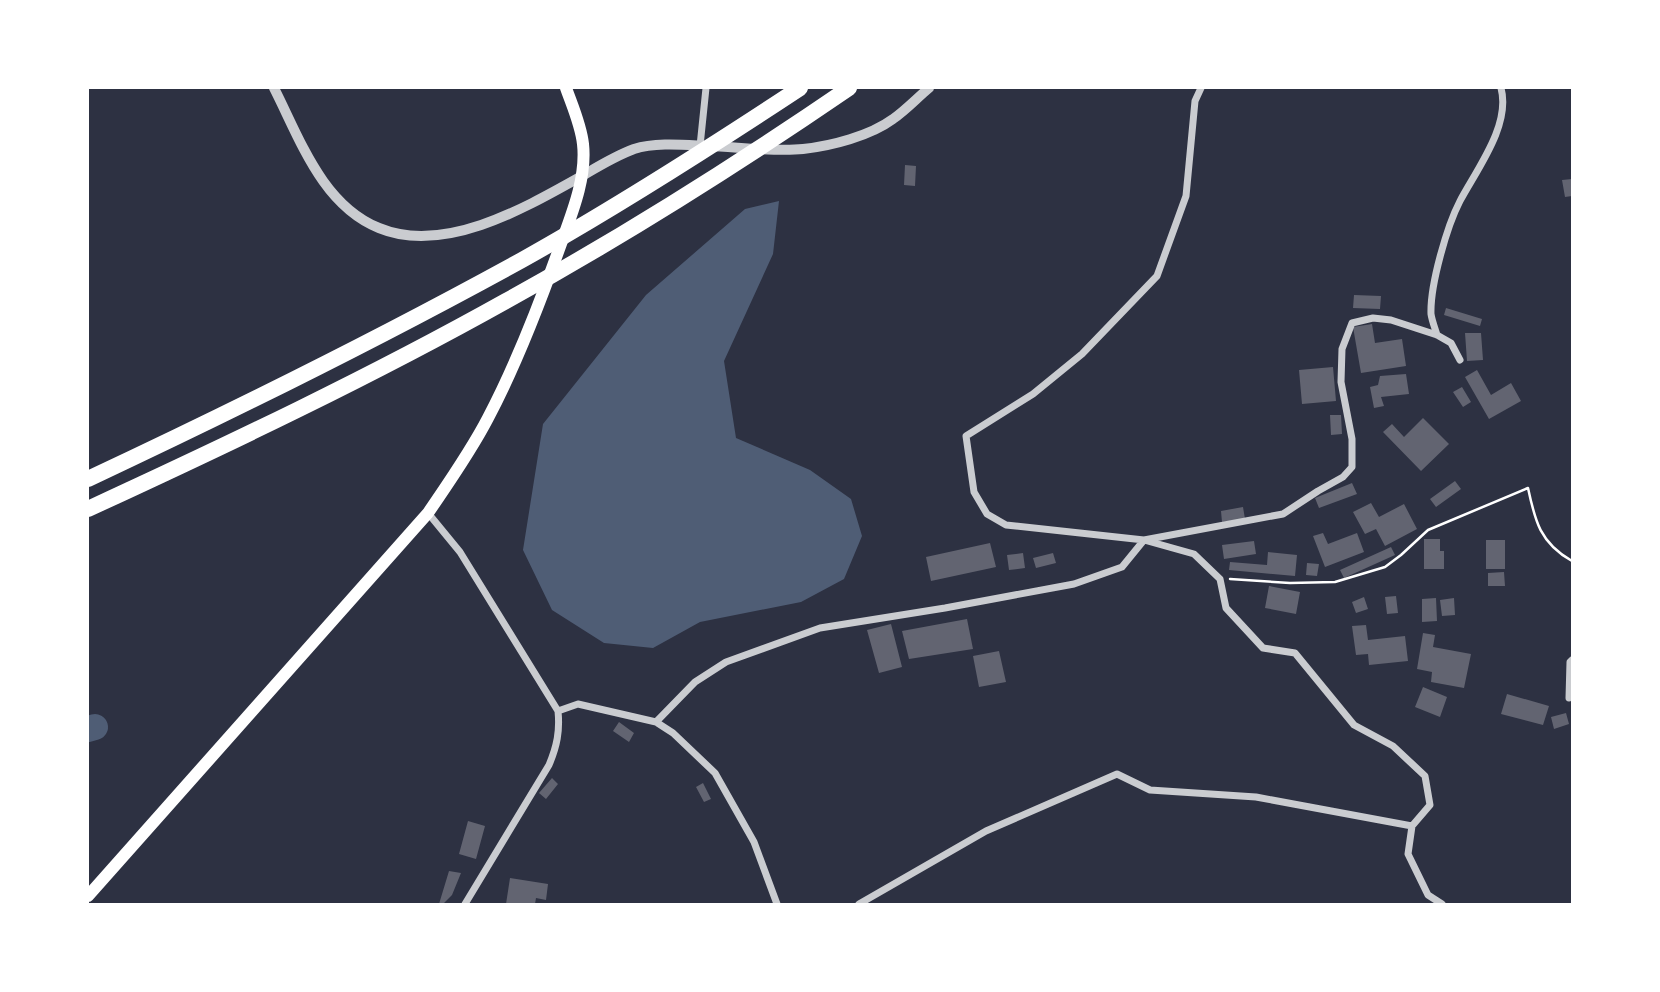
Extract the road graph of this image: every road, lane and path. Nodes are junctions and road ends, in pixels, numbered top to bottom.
1 (274, 88) edge
2 (566, 88) edge
3 (706, 88) edge
4 (800, 88) edge
5 (849, 88) edge
6 (929, 88) edge
7 (1201, 88) edge
8 (1501, 88) edge
9 (701, 146) junction
10 (582, 176) junction
11 (1437, 335) junction
12 (1460, 360) dead end
13 (88, 478) edge
14 (88, 509) edge
15 (428, 513) junction
16 (1144, 540) junction
17 (1573, 561) edge
18 (1220, 579) junction
19 (1573, 660) edge
20 (1569, 698) dead end
21 (558, 711) junction
22 (656, 722) junction
23 (1412, 826) junction
24 (88, 895) edge
25 (465, 905) edge
26 (777, 905) edge
27 (859, 905) edge
28 (1442, 905) edge

1 - 10 street
2 - 10 main road
3 - 9 street
4 - 13 highway
5 - 14 highway
6 - 9 street
7 - 16 street
8 - 11 street
9 - 10 street
10 - 15 main road
11 - 12 street
11 - 16 street
15 - 21 street
15 - 24 main road
16 - 18 street
16 - 22 street
17 - 18 path
18 - 23 street
19 - 20 street
21 - 22 street
21 - 25 street
22 - 26 street
23 - 27 street
23 - 28 street

